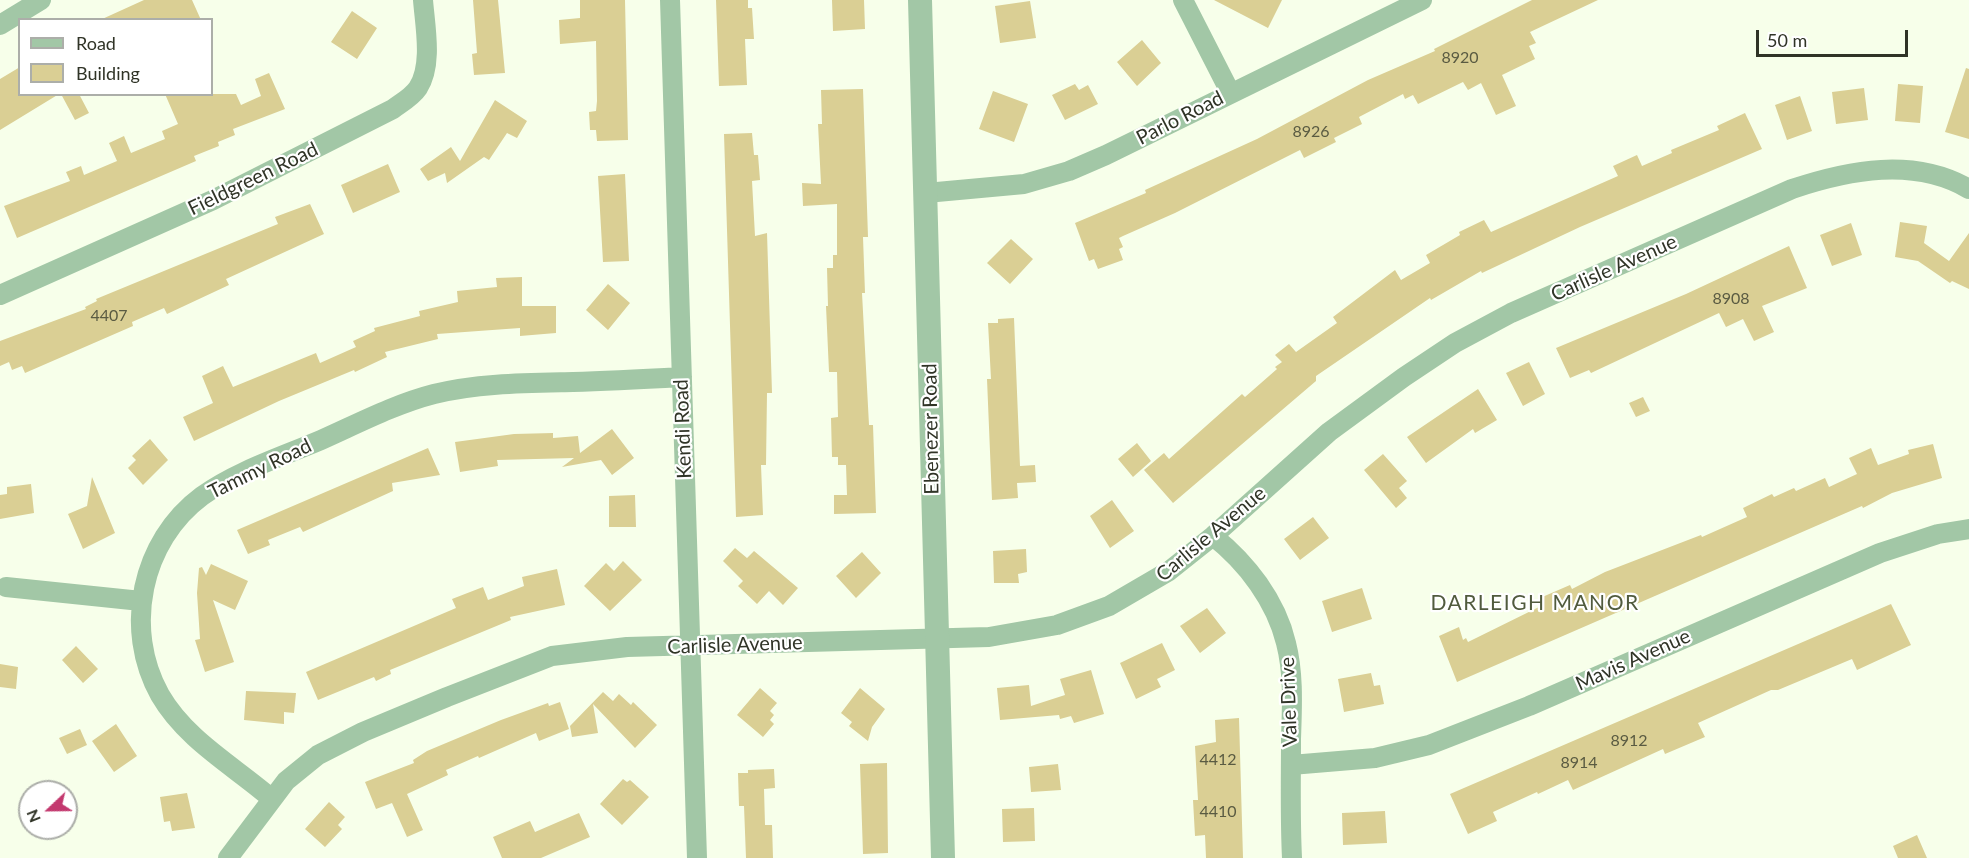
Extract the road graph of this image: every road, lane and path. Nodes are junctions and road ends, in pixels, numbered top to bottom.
1 (41, 0) edge
2 (423, 0) edge
3 (670, 0) edge
4 (920, 0) edge
5 (1183, 0) edge
6 (1422, 0) edge
7 (0, 25) edge
8 (1230, 92) junction
9 (1969, 189) edge
10 (926, 193) junction
11 (0, 295) edge
12 (682, 377) junction
13 (1969, 529) edge
14 (1213, 536) junction
15 (6, 587) dead end
16 (141, 601) junction
17 (936, 639) junction
18 (690, 646) junction
19 (1291, 765) junction
20 (272, 800) junction
21 (228, 858) edge
22 (697, 858) edge
23 (943, 858) edge
24 (1292, 858) edge

1 - 7 street
2 - 11 street, Fieldgreen Road
3 - 12 street, Kendi Road
4 - 10 street, Ebenezer Road
5 - 8 street
6 - 8 street, Parlo Road
8 - 10 street, Parlo Road
9 - 14 street, Carlisle Avenue
10 - 17 street, Ebenezer Road
12 - 16 street, Tammy Road
12 - 18 street, Kendi Road
13 - 19 street, Mavis Avenue
14 - 17 street, Carlisle Avenue
14 - 19 street, Vale Drive
15 - 16 street
16 - 20 street, Tammy Road
17 - 18 street, Carlisle Avenue
17 - 23 street, Ebenezer Road
18 - 20 street, Carlisle Avenue
18 - 22 street, Kendi Road
19 - 24 street, Vale Drive
20 - 21 street, Carlisle Avenue

